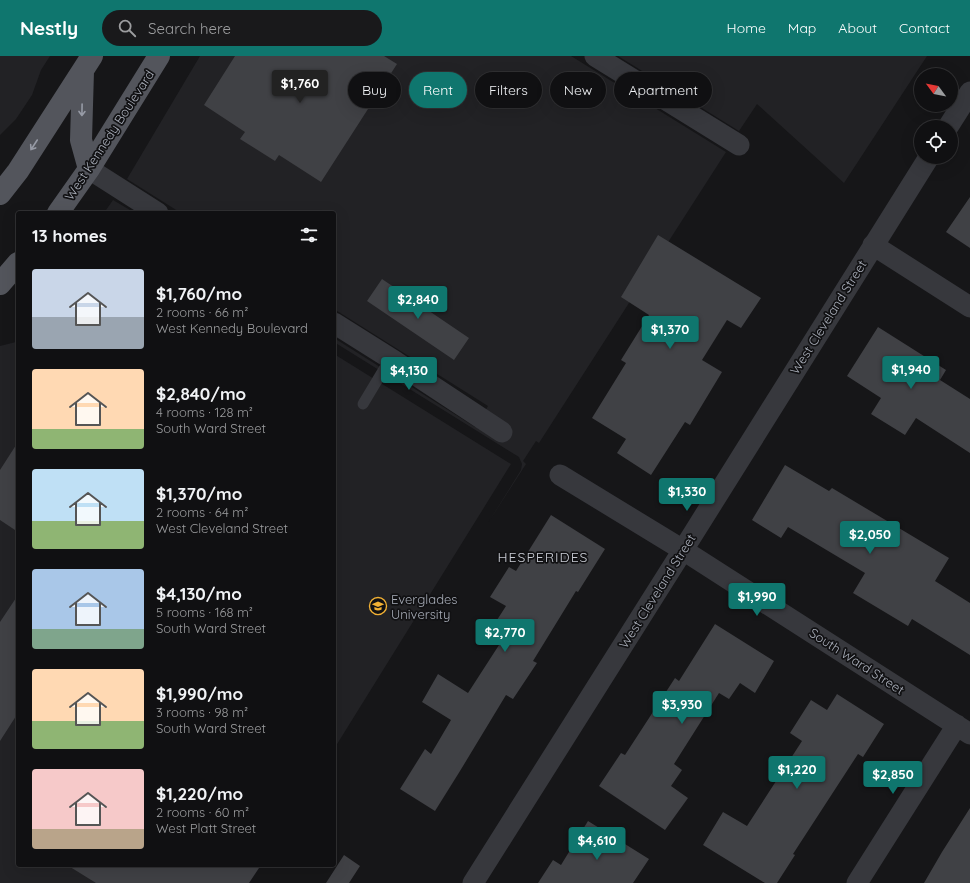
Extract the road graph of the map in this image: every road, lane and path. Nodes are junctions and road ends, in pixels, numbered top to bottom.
1 (160, 56) edge
2 (595, 56) edge
3 (87, 63) edge
4 (970, 92) edge
5 (952, 120) edge
6 (739, 146) dead end
7 (925, 164) edge
8 (89, 169) junction
9 (0, 194) edge
10 (59, 211) edge
11 (155, 211) edge
12 (874, 245) junction
13 (16, 265) edge
14 (0, 284) edge
15 (970, 307) edge
16 (336, 324) edge
17 (390, 359) junction
18 (363, 404) dead end
19 (502, 432) dead end
20 (560, 475) dead end
21 (683, 550) junction
22 (963, 729) edge
23 (473, 883) edge
24 (857, 883) edge

1 - 8 main road, West Kennedy Boulevard
2 - 6 street
3 -> 8 main road
3 -> 9 main road
4 - 5 street
7 - 12 street, West Cleveland Street
8 - 10 main road, West Kennedy Boulevard
8 - 11 street
12 - 15 street
12 - 21 street, West Cleveland Street
13 - 14 main road
16 - 17 street
17 - 18 lane
17 - 19 street
20 - 21 street, South Ward Street
21 - 22 street, South Ward Street
21 - 23 street, West Cleveland Street
22 - 24 street

